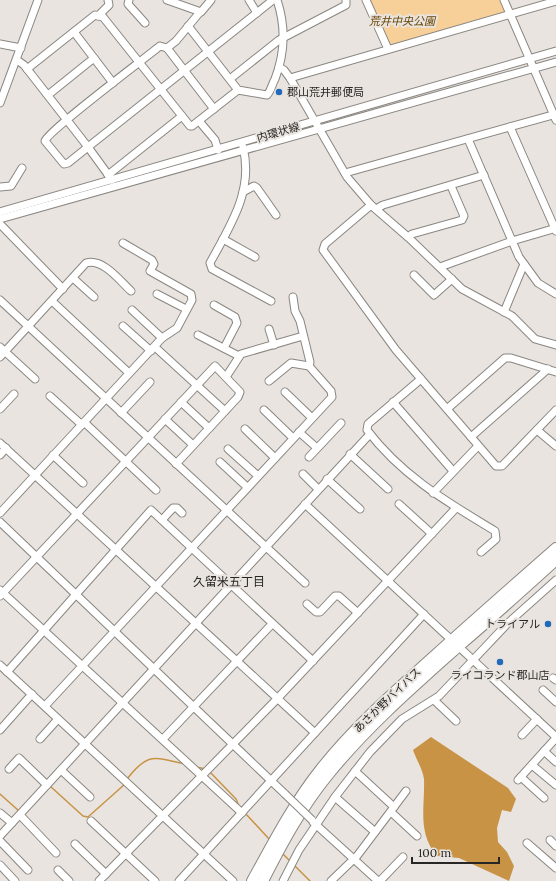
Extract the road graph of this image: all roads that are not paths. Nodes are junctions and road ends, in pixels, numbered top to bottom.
1 (38, 0) edge
2 (108, 0) edge
3 (129, 0) edge
4 (167, 0) edge
5 (210, 0) edge
6 (249, 0) edge
7 (273, 0) edge
8 (277, 0) edge
9 (346, 0) edge
10 (366, 0) edge
11 (504, 0) edge
12 (556, 1) edge
13 (200, 12) junction
14 (257, 13) junction
15 (511, 15) junction
16 (98, 16) junction
17 (145, 23) dead end
18 (188, 26) junction
19 (74, 32) junction
20 (284, 38) junction
21 (0, 44) edge
22 (21, 48) junction
23 (167, 48) junction
24 (388, 49) junction
25 (556, 51) edge
26 (208, 52) junction
27 (94, 58) junction
28 (531, 59) junction
29 (17, 60) junction
30 (556, 62) edge
31 (139, 63) junction
32 (279, 67) junction
33 (534, 68) junction
34 (28, 69) junction
35 (185, 71) junction
36 (290, 78) junction
37 (230, 79) junction
38 (114, 83) junction
39 (160, 90) junction
40 (238, 90) junction
41 (48, 95) junction
42 (0, 103) edge
43 (214, 109) junction
44 (182, 116) junction
45 (555, 116) edge
46 (67, 120) junction
47 (199, 121) junction
48 (315, 122) junction
49 (510, 127) junction
50 (320, 129) junction
51 (468, 139) junction
52 (88, 147) junction
53 (242, 147) junction
54 (218, 150) junction
55 (22, 168) dead end
56 (346, 173) junction
57 (484, 176) junction
58 (110, 177) junction
59 (451, 186) junction
60 (0, 187) edge
61 (243, 192) junction
62 (373, 207) junction
63 (0, 212) edge
64 (276, 215) dead end
65 (0, 219) edge
66 (0, 224) edge
67 (556, 229) edge
68 (408, 237) junction
69 (223, 240) junction
70 (512, 241) junction
71 (123, 243) dead end
72 (255, 257) dead end
73 (524, 264) junction
74 (440, 267) junction
75 (414, 275) dead end
76 (73, 278) junction
77 (452, 278) junction
78 (63, 289) junction
79 (131, 291) dead end
80 (158, 294) dead end
81 (556, 294) edge
82 (94, 297) dead end
83 (293, 297) dead end
84 (0, 300) edge
85 (271, 301) dead end
86 (52, 302) junction
87 (214, 305) dead end
88 (186, 309) junction
89 (132, 310) dead end
90 (504, 312) junction
91 (28, 326) junction
92 (123, 326) dead end
93 (269, 329) dead end
94 (198, 335) dead end
95 (303, 336) junction
96 (162, 338) junction
97 (274, 345) junction
98 (556, 345) edge
99 (224, 348) junction
100 (153, 349) junction
101 (2, 352) edge
102 (238, 356) junction
103 (309, 366) junction
104 (548, 369) junction
105 (556, 372) edge
106 (130, 373) junction
107 (226, 377) junction
108 (35, 379) dead end
109 (421, 379) junction
110 (150, 382) dead end
111 (269, 382) dead end
112 (196, 385) junction
113 (285, 392) dead end
114 (14, 394) dead end
115 (50, 396) dead end
116 (105, 399) junction
117 (181, 402) junction
118 (393, 402) junction
119 (447, 409) junction
120 (1, 410) edge
121 (264, 410) dead end
122 (556, 410) edge
123 (225, 411) junction
124 (121, 413) junction
125 (312, 418) junction
126 (165, 419) junction
127 (83, 423) junction
128 (341, 423) dead end
129 (209, 428) junction
130 (245, 429) dead end
131 (537, 430) junction
132 (299, 432) junction
133 (370, 434) junction
134 (470, 436) junction
135 (147, 437) junction
136 (293, 438) junction
137 (0, 443) edge
138 (193, 446) junction
139 (478, 446) junction
140 (556, 446) edge
141 (6, 448) junction
142 (317, 448) junction
143 (228, 449) dead end
144 (350, 454) junction
145 (0, 455) edge
146 (53, 455) junction
147 (308, 457) dead end
148 (275, 458) junction
149 (125, 461) junction
150 (220, 462) dead end
151 (176, 464) junction
152 (453, 471) junction
153 (35, 474) junction
154 (302, 474) dead end
155 (258, 476) junction
156 (327, 479) junction
157 (83, 483) dead end
158 (247, 487) junction
159 (318, 489) junction
160 (388, 489) dead end
161 (156, 490) dead end
162 (433, 493) junction
163 (305, 504) junction
164 (399, 504) dead end
165 (456, 508) junction
166 (360, 509) dead end
167 (226, 510) junction
168 (0, 513) edge
169 (182, 513) dead end
170 (76, 514) junction
171 (162, 520) junction
172 (0, 522) edge
173 (432, 534) junction
174 (265, 547) junction
175 (191, 548) junction
176 (556, 548) edge
177 (115, 550) junction
178 (481, 552) dead end
179 (37, 556) junction
180 (556, 560) edge
181 (388, 580) junction
182 (556, 580) edge
183 (306, 583) dead end
184 (231, 585) junction
185 (155, 587) junction
186 (1, 593) edge
187 (76, 594) junction
188 (307, 604) dead end
189 (358, 613) junction
190 (424, 614) junction
191 (196, 623) junction
192 (272, 624) junction
193 (44, 629) junction
194 (114, 632) junction
195 (455, 644) junction
196 (473, 660) junction
197 (237, 661) junction
198 (312, 661) junction
199 (83, 665) junction
200 (153, 669) junction
201 (3, 670) edge
202 (543, 690) dead end
203 (32, 694) junction
204 (277, 699) junction
205 (434, 700) junction
206 (123, 702) junction
207 (556, 702) edge
208 (45, 706) junction
209 (193, 707) junction
210 (58, 719) junction
211 (537, 720) junction
212 (456, 721) dead end
213 (0, 730) edge
214 (315, 733) junction
215 (522, 735) dead end
216 (556, 738) edge
217 (40, 739) dead end
218 (163, 739) junction
219 (85, 744) junction
220 (232, 745) junction
221 (544, 751) junction
222 (556, 762) edge
223 (532, 764) junction
224 (9, 769) dead end
225 (61, 770) junction
226 (354, 771) junction
227 (202, 776) junction
228 (271, 781) junction
229 (47, 785) junction
230 (556, 785) edge
231 (406, 791) dead end
232 (90, 797) dead end
233 (335, 797) junction
234 (544, 798) dead end
235 (393, 810) junction
236 (0, 813) edge
237 (242, 813) junction
238 (20, 815) junction
239 (162, 815) junction
240 (91, 821) dead end
241 (314, 823) junction
242 (12, 824) junction
243 (375, 832) junction
244 (0, 836) edge
245 (417, 836) dead end
246 (550, 840) dead end
247 (0, 841) edge
248 (527, 843) dead end
249 (75, 844) dead end
250 (556, 846) edge
251 (56, 853) dead end
252 (125, 854) junction
253 (203, 854) junction
254 (403, 857) dead end
255 (354, 859) junction
256 (0, 866) edge
257 (556, 868) edge
258 (28, 870) dead end
259 (58, 870) dead end
260 (106, 874) junction
261 (231, 880) edge
262 (375, 880) edge
263 (15, 881) edge
264 (68, 881) edge
265 (99, 881) edge
266 (155, 881) edge
267 (179, 881) edge
268 (252, 881) edge
269 (263, 881) edge
270 (283, 881) edge
271 (331, 881) edge

1 - 22 street
2 - 16 street
3 - 17 street
4 - 13 street
5 - 13 street
6 - 14 street
7 - 14 street
8 - 20 street
9 - 20 street
10 - 24 street
11 - 15 street
12 - 15 street
13 - 18 street
14 - 26 street
15 - 24 street
15 - 28 street
16 - 19 street
16 - 31 street
18 - 23 street
18 - 26 street
19 - 27 street
19 - 34 street
20 - 32 street
20 - 37 street
21 - 22 street
22 - 29 street
23 - 31 street
23 - 35 street
24 - 36 street
25 - 28 street, 内環状線
26 - 35 street
26 - 37 street
27 - 38 street
27 - 41 street
28 - 33 street
28 - 48 street, 内環状線
29 - 34 street
29 - 42 street
30 - 33 street, 内環状線
31 - 38 street
31 - 39 street
32 - 36 street
32 - 40 street
33 - 45 street
33 - 50 street, 内環状線
34 - 41 street
35 - 39 street
35 - 43 street
36 - 48 street
37 - 40 street
38 - 46 street
39 - 44 street
39 - 52 street
40 - 43 street
41 - 46 street
43 - 47 street
44 - 47 street
44 - 58 street
45 - 49 street
46 - 52 street
46 - 52 street
47 - 54 street
48 - 50 street
48 - 53 street, 内環状線
49 - 51 street
49 - 67 street
50 - 53 street, 内環状線
50 - 56 street
51 - 56 street
51 - 57 street
52 - 58 street
53 - 54 street, 内環状線
53 - 61 street
53 - 65 street, 内環状線
54 - 58 street, 内環状線
55 - 60 street
56 - 62 street
57 - 59 street
57 - 70 street
58 - 63 street, 内環状線
59 - 62 street
59 - 68 street
61 - 64 street
61 - 69 street
62 - 68 street
62 - 109 street
66 - 78 street
67 - 70 street
68 - 74 street
69 - 72 street
69 - 85 street
70 - 73 street
70 - 74 street
71 - 88 street
73 - 81 street
73 - 90 street
74 - 77 street
75 - 77 street
76 - 78 street
76 - 79 street
76 - 82 street
77 - 90 street
78 - 86 street
80 - 88 street
83 - 95 street
84 - 91 street
86 - 91 street
86 - 106 street
87 - 99 street
88 - 96 street
89 - 96 street
90 - 98 street
91 - 101 street
91 - 116 street
92 - 100 street
93 - 97 street
94 - 99 street
95 - 97 street
95 - 103 street
96 - 100 street
97 - 102 street
99 - 102 street
100 - 106 street
100 - 112 street
101 - 108 street
102 - 107 street
103 - 111 street
103 - 125 street
104 - 105 street
104 - 119 street
104 - 134 street
106 - 116 street
107 - 112 street
107 - 123 street
109 - 118 street
109 - 119 street
110 - 124 street
112 - 117 street
112 - 123 street
113 - 125 street
114 - 120 street
115 - 127 street
116 - 124 street
116 - 127 street
117 - 126 street
117 - 129 street
118 - 133 street
118 - 152 street
119 - 134 street
121 - 136 street
122 - 131 street
123 - 129 street
124 - 135 street
125 - 132 street
126 - 135 street
126 - 138 street
127 - 146 street
127 - 149 street
128 - 142 street
129 - 138 street
130 - 148 street
131 - 139 street
131 - 140 street
132 - 136 street
132 - 142 street
133 - 144 street
133 - 162 street
134 - 139 street
135 - 149 street
135 - 151 street
136 - 148 street
137 - 141 street
138 - 151 street
139 - 152 street
141 - 145 street
141 - 153 street
142 - 147 street
143 - 155 street
144 - 156 street
144 - 160 street
146 - 153 street
146 - 157 street
148 - 155 street
149 - 161 street
149 - 170 street
150 - 158 street
151 - 167 street
152 - 162 street
153 - 168 street
153 - 170 street
154 - 159 street
155 - 158 street
156 - 159 street
156 - 166 street
158 - 167 street
159 - 163 street
162 - 165 street
163 - 174 street
163 - 181 street
164 - 173 street
165 - 173 street
165 - 178 street
167 - 174 street
167 - 175 street
169 - 171 street
170 - 177 street
170 - 179 street
171 - 175 street
171 - 177 street
172 - 179 street
173 - 181 street
174 - 183 street
174 - 184 street
175 - 184 street
175 - 185 street
176 - 195 highway, あさか野バイパス
177 - 185 street
177 - 187 street
179 - 186 street
179 - 187 street
180 - 195 highway, あさか野バイパス
181 - 189 street
181 - 190 street
182 - 196 street
184 - 191 street
184 - 192 street
185 - 191 street
185 - 194 street
186 - 193 street
187 - 193 street
187 - 194 street
188 - 189 street
189 - 198 street
190 - 195 street
190 - 214 street
191 - 197 street
191 - 200 street
192 - 197 street
192 - 198 street
193 - 199 street
193 - 201 street
194 - 199 street
194 - 200 street
195 - 196 street
195 - 268 highway, あさか野バイパス
195 - 269 highway, あさか野バイパス
196 - 205 street
196 - 211 street
197 - 204 street
197 - 209 street
198 - 204 street
199 - 206 street
199 - 208 street
200 - 206 street
200 - 209 street
201 - 203 street
202 - 207 street
203 - 208 street
203 - 213 street
204 - 214 street
204 - 220 street
205 - 212 street
205 - 226 street
206 - 218 street
206 - 219 street
208 - 210 street
209 - 218 street
209 - 220 street
210 - 217 street
210 - 219 street
211 - 215 street
211 - 216 street
214 - 228 street
216 - 221 street
218 - 227 street
219 - 225 street
219 - 239 street
220 - 227 street
220 - 228 street
221 - 222 street
221 - 223 street
223 - 230 street
223 - 234 street
224 - 229 street
225 - 229 street
225 - 232 street
226 - 233 street
226 - 235 street
227 - 237 street
227 - 239 street
228 - 237 street
228 - 241 street, bridge
229 - 238 street
231 - 235 street
233 - 241 street
233 - 243 street
235 - 243 street
235 - 245 street
236 - 242 street
237 - 253 street
238 - 242 street
238 - 251 street
239 - 252 street
239 - 253 street
240 - 252 street
241 - 255 street
241 - 270 street
242 - 244 street
243 - 255 street
246 - 250 street
247 - 258 street
248 - 257 street
249 - 260 street
252 - 260 street
252 - 266 street
253 - 261 street
253 - 267 street
254 - 262 street
255 - 262 street
255 - 271 street
256 - 263 street
259 - 264 street
260 - 265 street

